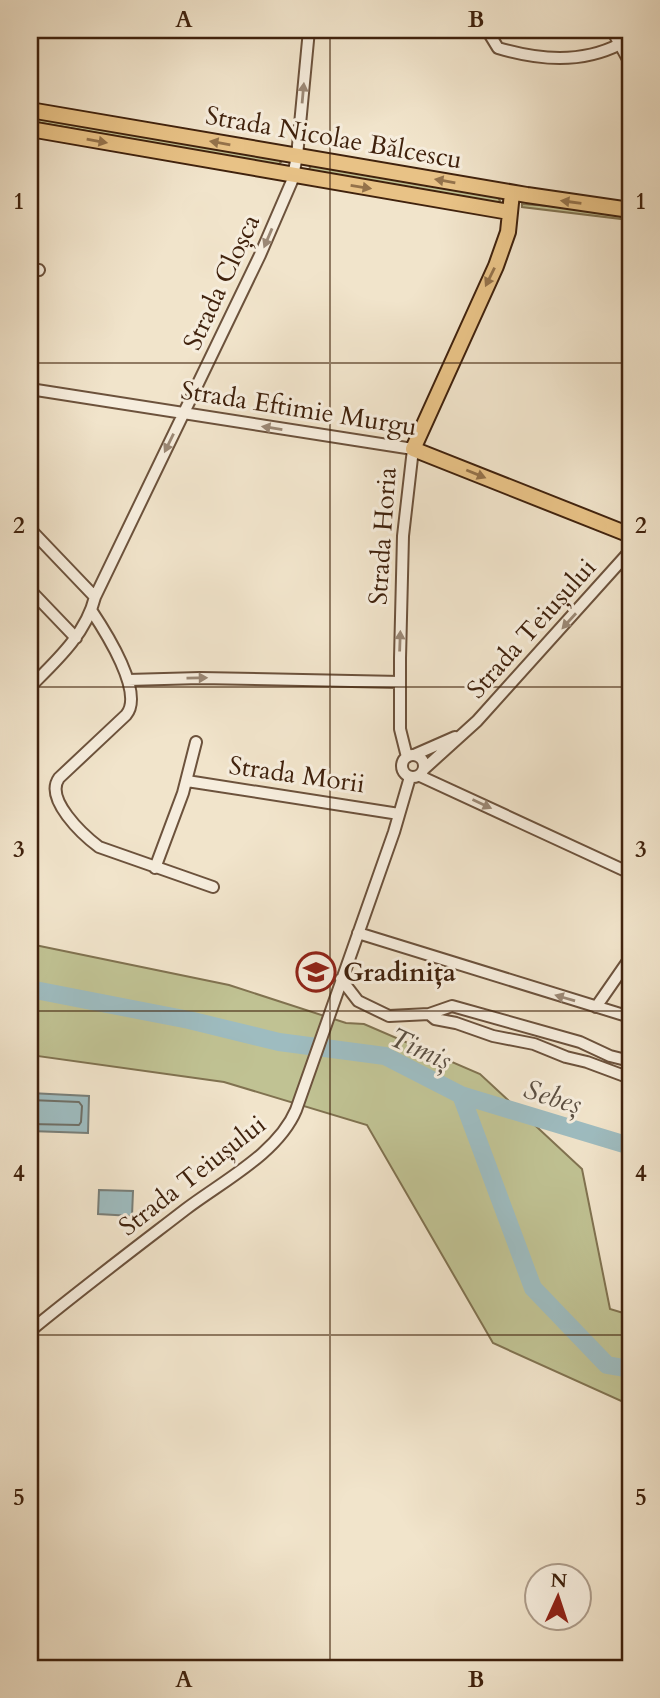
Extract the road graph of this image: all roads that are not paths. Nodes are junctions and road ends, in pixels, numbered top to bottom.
1 (309, 30) edge
2 (612, 30) edge
3 (490, 31) edge
4 (620, 44) junction
5 (630, 63) edge
6 (30, 110) edge
7 (30, 129) edge
8 (298, 156) junction
9 (294, 175) junction
10 (512, 193) junction
11 (630, 210) edge
12 (509, 212) junction
13 (30, 389) edge
14 (182, 414) junction
15 (413, 449) junction
16 (30, 528) edge
17 (630, 535) edge
18 (630, 551) edge
19 (30, 590) edge
20 (95, 597) junction
21 (92, 610) junction
22 (76, 638) junction
23 (128, 680) junction
24 (400, 682) junction
25 (30, 687) edge
26 (464, 733) junction
27 (196, 742) dead end
28 (411, 756) junction
29 (418, 774) junction
30 (187, 781) junction
31 (399, 814) junction
32 (155, 867) junction
33 (630, 873) edge
34 (213, 887) dead end
35 (358, 933) junction
36 (630, 958) edge
37 (341, 979) junction
38 (596, 1007) junction
39 (429, 1014) junction
40 (630, 1017) edge
41 (630, 1061) edge
42 (630, 1078) edge
43 (30, 1331) edge

8 -> 1 street, Strada Cloșca
2 - 4 street
3 - 4 street
4 - 5 street
8 -> 6 main road, Strada Nicolae Bălcescu
7 -> 9 main road, Strada Nicolae Bălcescu
8 - 9 street, Strada Cloșca
10 -> 8 main road, Strada Nicolae Bălcescu
9 -> 12 main road, Strada Nicolae Bălcescu
9 -> 14 street, Strada Cloșca
11 -> 10 main road, Strada Nicolae Bălcescu
10 - 12 main road, Strada Horia
12 -> 15 main road, Strada Horia
13 - 14 street, Strada Eftimie Murgu
15 -> 14 street, Strada Eftimie Murgu
14 -> 20 street, Strada Cloșca
15 -> 17 main road, Strada Eftimie Murgu
24 -> 15 street, Strada Horia
16 - 20 street
18 -> 26 street, Strada Teiușului
19 - 22 street
20 - 21 street
21 - 22 street
21 - 23 street
22 - 25 street
23 -> 24 street
23 - 32 street
24 - 28 street, Strada Horia
26 - 28 street, Strada Teiușului
26 - 29 street, Strada Teiușului
27 - 30 street
28 - 29 street
28 - 29 street, Strada Horia
29 - 31 street, Strada Teiușului
29 -> 33 street
30 - 31 street, Strada Morii
30 - 32 street
31 - 35 street, Strada Teiușului
32 - 34 street
35 - 37 street, Strada Teiușului
38 -> 35 street
36 - 38 street
37 - 39 street
37 - 43 street, Strada Teiușului
38 - 40 street
39 - 41 street
39 - 42 street

